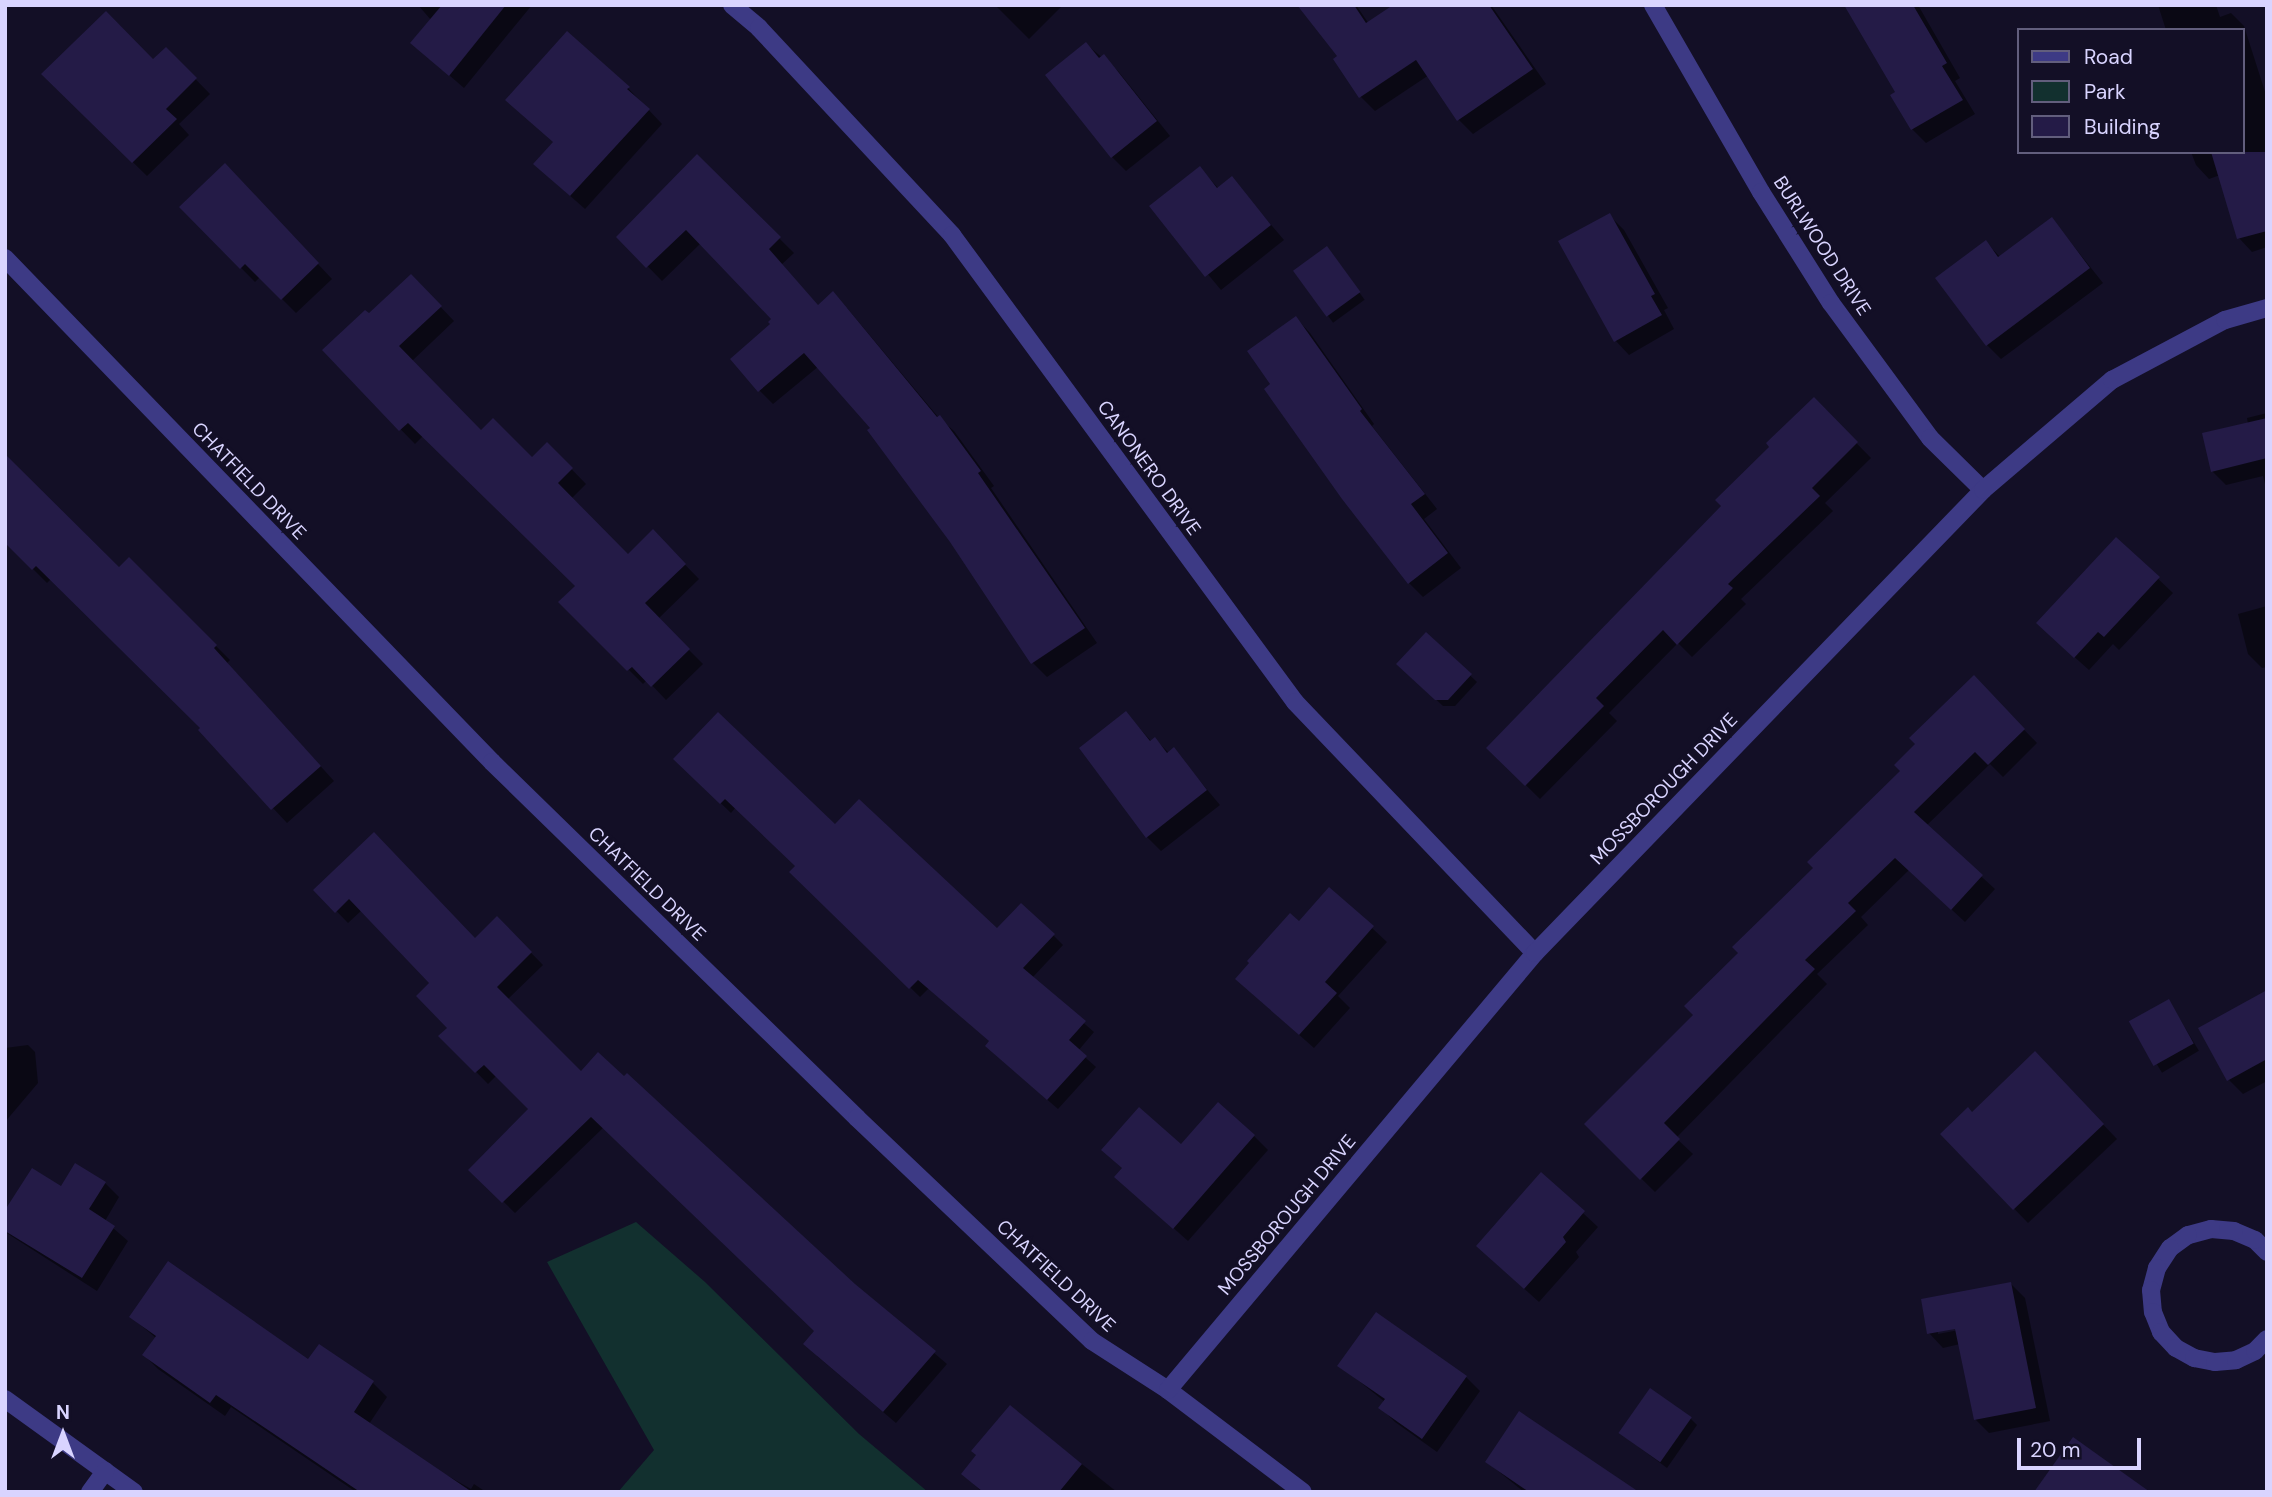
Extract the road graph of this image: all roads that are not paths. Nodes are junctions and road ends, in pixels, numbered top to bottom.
1 (732, 5) edge
2 (1653, 5) edge
3 (5, 258) edge
4 (2267, 308) edge
5 (1983, 490) junction
6 (1535, 953) junction
7 (2267, 1252) edge
8 (2267, 1339) edge
9 (1168, 1390) junction
10 (5, 1399) edge
11 (105, 1471) junction
12 (90, 1492) edge
13 (134, 1492) edge
14 (1303, 1492) edge

1 - 6 street, CANONERO DRIVE
2 - 5 street, BURLWOOD DRIVE
3 - 9 street, CHATFIELD DRIVE
4 - 5 street, MOSSBOROUGH DRIVE
5 - 6 street, MOSSBOROUGH DRIVE
6 - 9 street, MOSSBOROUGH DRIVE
7 - 8 street
9 - 14 street, CHATFIELD DRIVE
10 - 11 street
11 - 12 street
11 - 13 street

